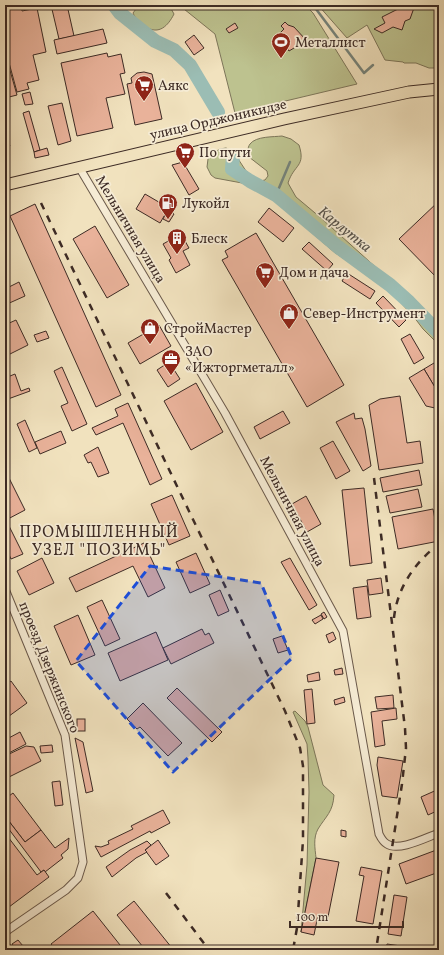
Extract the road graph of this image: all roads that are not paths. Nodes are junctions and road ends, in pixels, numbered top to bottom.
1 (439, 89) edge
2 (79, 167) junction
3 (5, 185) edge
4 (5, 589) edge
5 (439, 833) edge
6 (5, 932) edge
7 (5, 944) edge
8 (9, 950) edge

1 - 2 main road, улица Орджоникидзе
2 - 3 main road, улица Орджоникидзе
2 - 5 street, Мельничная улица
4 - 6 street, проезд Дзержинского
7 - 8 street

